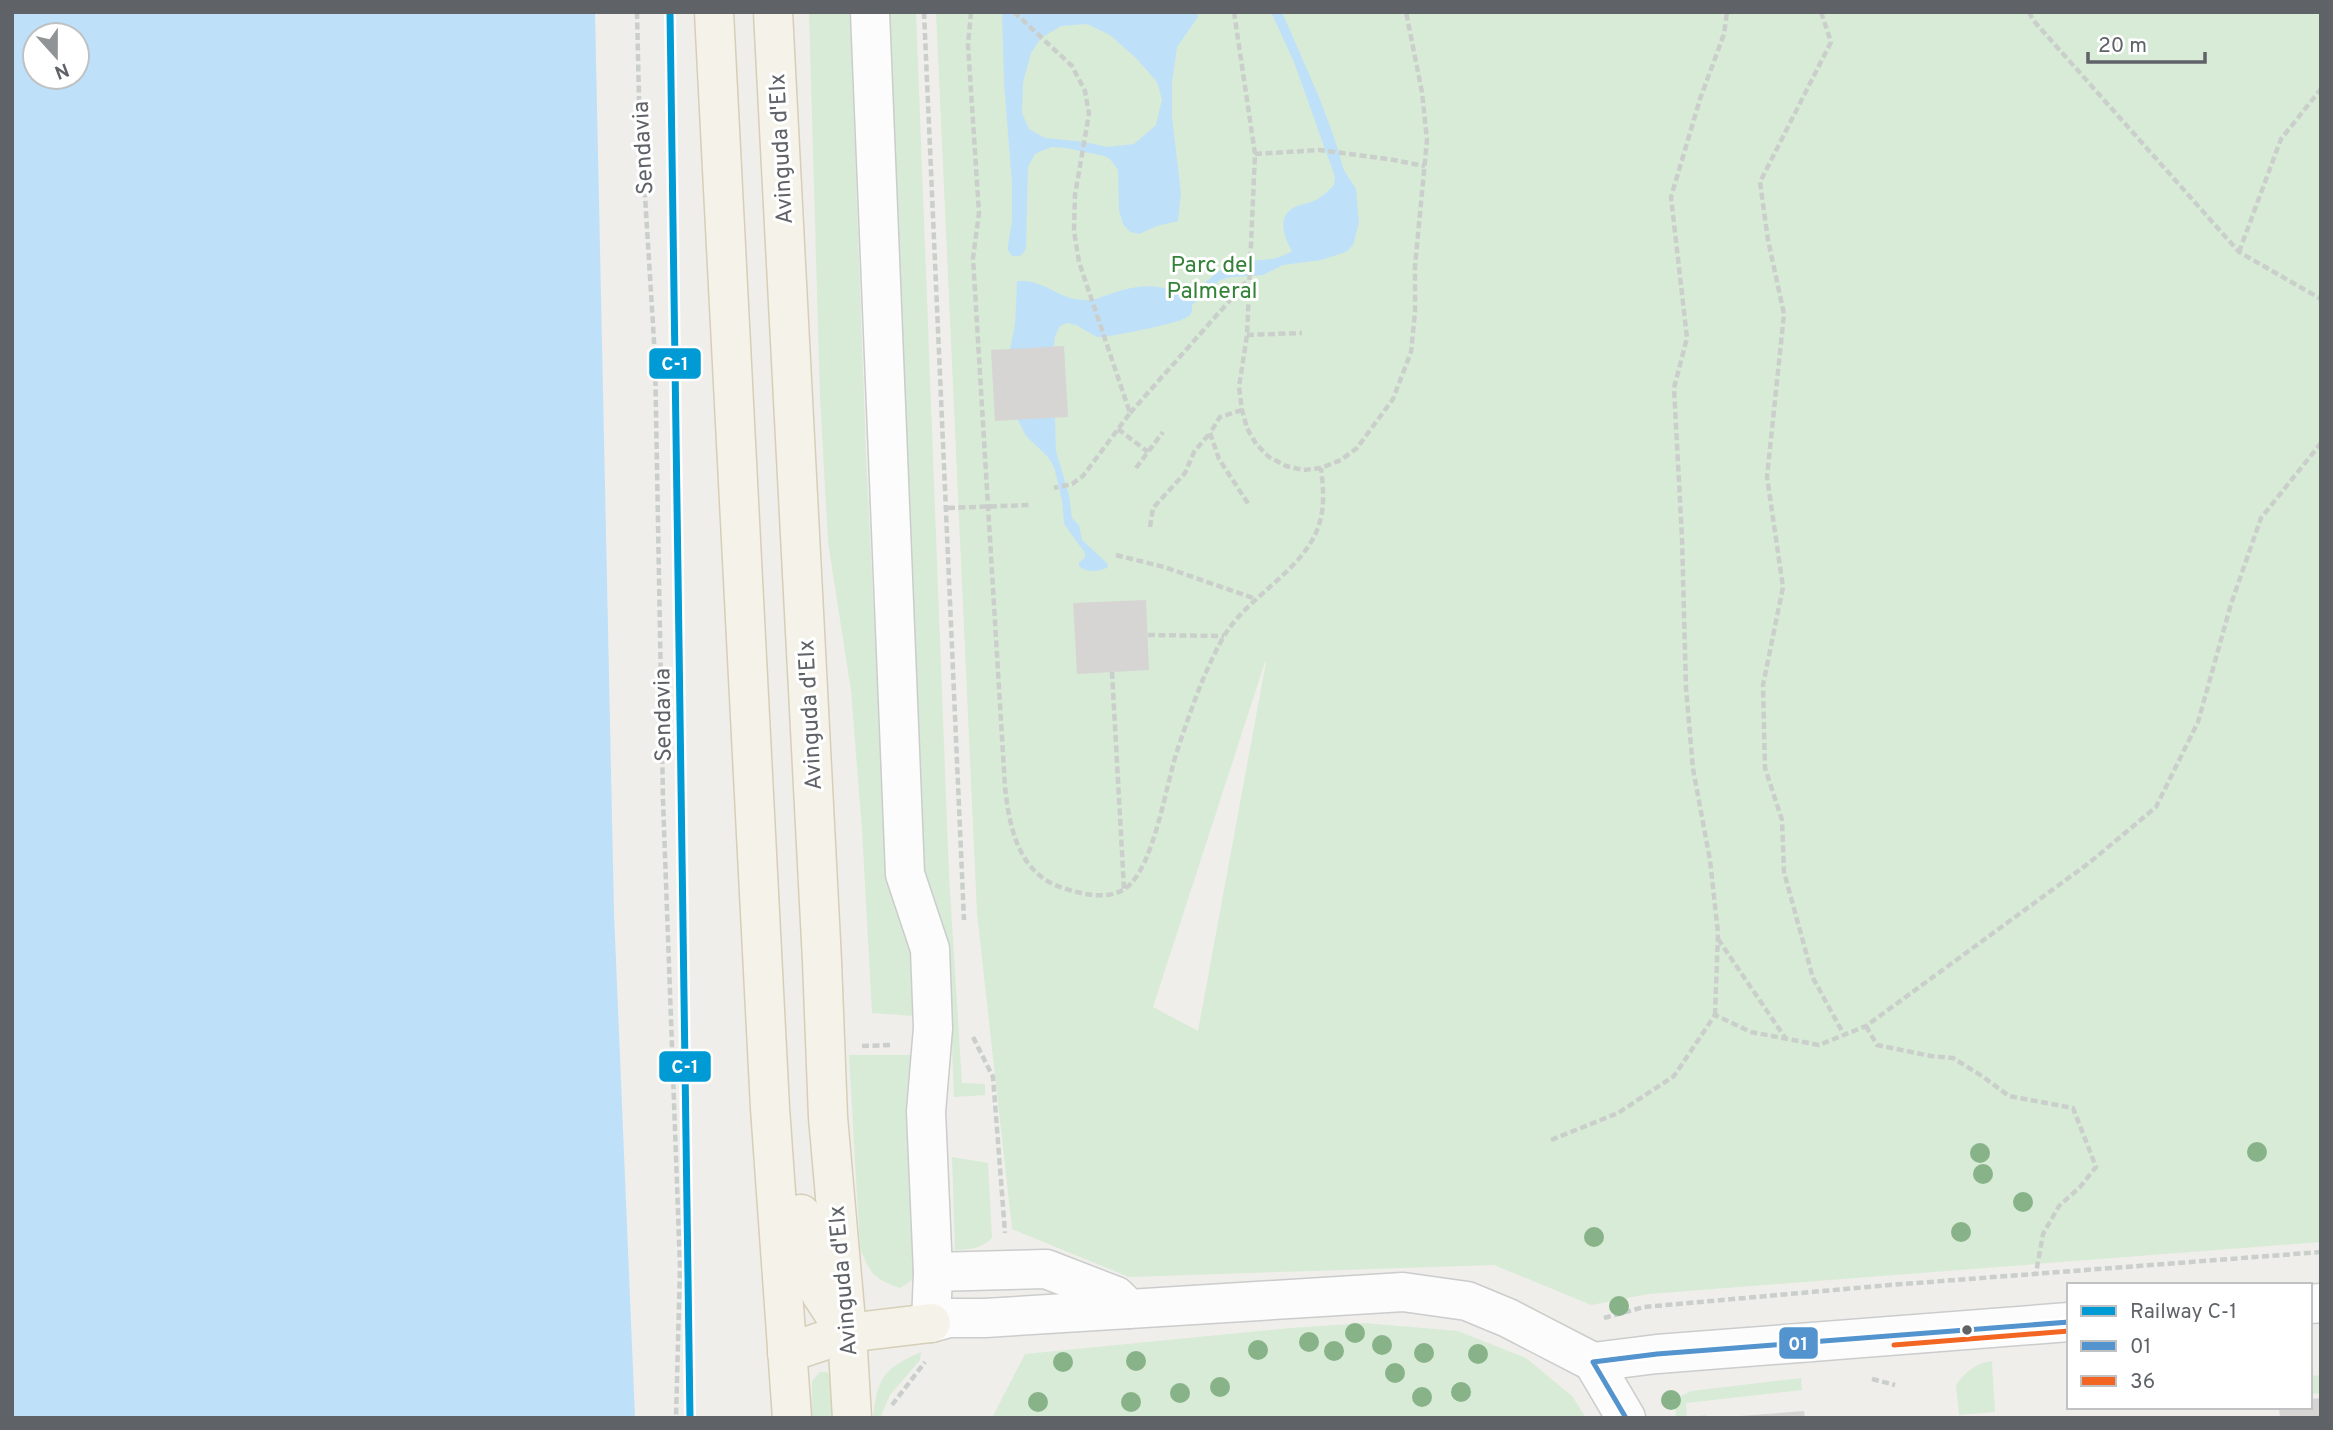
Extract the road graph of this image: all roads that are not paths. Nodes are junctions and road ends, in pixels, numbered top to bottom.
1 (714, 12) edge
2 (773, 12) edge
3 (870, 12) edge
4 (741, 554) junction
5 (933, 1272) junction
6 (1129, 1309) junction
7 (2067, 1322) edge
8 (931, 1323) junction
9 (847, 1333) junction
10 (787, 1353) junction
11 (1593, 1362) junction
12 (852, 1409) edge
13 (792, 1418) edge
14 (1626, 1418) edge

1 - 4 main road
2 - 9 main road, Avinguda d'Elx
3 - 5 street
4 - 9 main road
4 - 10 main road
5 - 6 street
5 - 8 street
6 - 8 street
6 - 11 street
7 - 11 street
8 - 9 main road
8 - 12 main road
9 - 10 main road
9 - 12 main road, Avinguda d'Elx
10 - 13 main road
11 - 14 street

